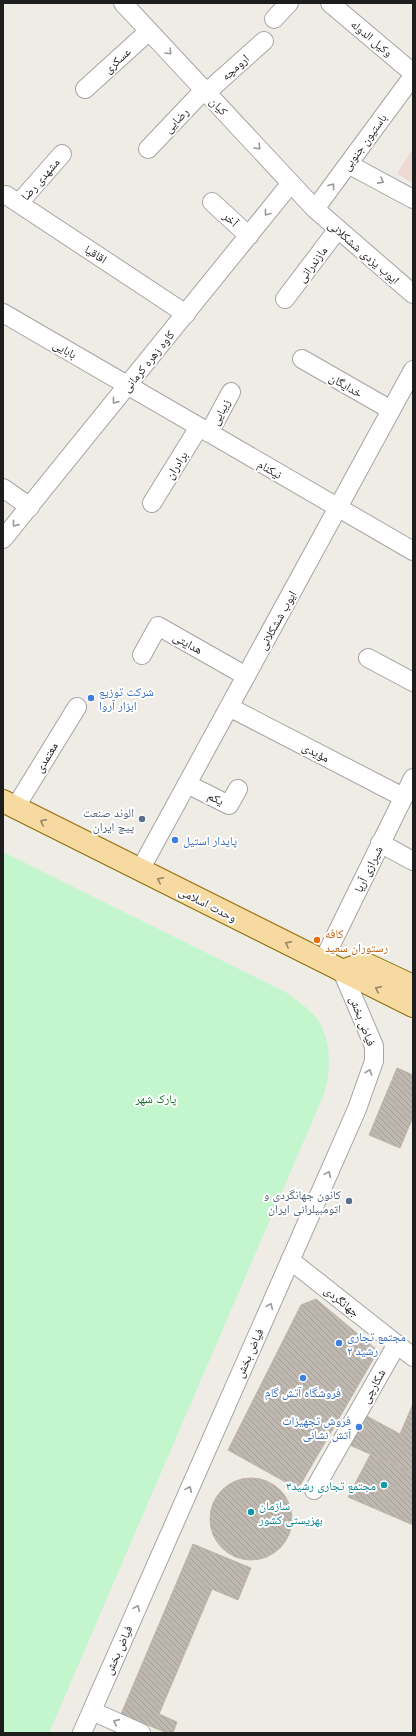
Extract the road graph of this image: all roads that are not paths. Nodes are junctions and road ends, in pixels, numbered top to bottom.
1 (289, 3) edge
2 (330, 3) edge
3 (126, 4) edge
4 (274, 19) dead end
5 (149, 31) junction
6 (264, 41) dead end
7 (413, 75) edge
8 (85, 88) dead end
9 (206, 91) junction
10 (148, 149) dead end
11 (62, 154) dead end
12 (348, 164) junction
13 (291, 183) junction
14 (12, 199) joint
15 (413, 199) edge
16 (212, 202) dead end
17 (315, 209) junction
18 (338, 229) junction
19 (249, 236) junction
20 (413, 294) edge
21 (285, 299) dead end
22 (3, 313) edge
23 (186, 314) junction
24 (302, 359) dead end
25 (410, 381) edge
26 (128, 386) junction
27 (231, 392) dead end
28 (391, 410) junction
29 (204, 430) junction
30 (3, 488) edge
31 (152, 503) dead end
32 (30, 506) junction
33 (338, 508) junction
34 (3, 539) edge
35 (413, 551) edge
36 (142, 655) dead end
37 (368, 658) dead end
38 (246, 676) junction
39 (413, 682) edge
40 (77, 707) dead end
41 (229, 707) junction
42 (187, 784) junction
43 (238, 789) dead end
44 (409, 789) edge
45 (9, 805) edge
46 (380, 843) junction
47 (413, 861) edge
48 (140, 870) junction
49 (333, 966) junction
50 (413, 986) edge
51 (413, 1006) edge
52 (290, 1260) junction
53 (396, 1344) junction
54 (413, 1357) edge
55 (314, 1490) dead end
56 (92, 1711) junction
57 (82, 1733) edge
58 (141, 1733) edge

1 - 4 street
2 - 7 street, وکیل الدوله
3 - 5 street, کیان
5 - 8 street, عسکری
5 -> 9 street, کیان
6 - 9 street, ارومچه
7 - 12 street, باستیون جنوبی
9 - 10 street, رضایی
9 -> 13 street, کیان
11 - 14 street, مشهدی رضا
12 -> 15 street
17 -> 12 street, باستیون جنوبی
13 - 17 street, کیان
13 -> 19 street, کاوه زهره کرمانی
14 - 23 street, اقاقیا
16 - 19 street, آخر
17 - 18 street, ایوب یزدی ششکلانی
18 - 20 street, ایوب یزدی ششکلانی
18 - 21 street, مازندرانی
19 - 23 street, کاوه زهره کرمانی
22 - 26 street, بابایی
23 - 26 street, کاوه زهره کرمانی
24 - 28 street, خدایگان
25 - 28 street, ایوب ششکلانی
26 - 29 street, نیکنام
26 -> 32 street, کاوه زهره کرمانی
27 - 29 street, زیبایی
28 - 33 street, ایوب ششکلانی
29 - 31 street, برادران
29 - 33 street, نیکنام
30 - 32 street
32 -> 34 street, کاوه زهره کرمانی
33 - 35 street, نیکنام
33 - 38 street, ایوب ششکلانی
36 - 38 street, هدایتی
37 - 39 street
38 - 41 street, ایوب ششکلانی
40 - 45 street, معتمدی
41 - 42 street, ایوب ششکلانی
41 - 44 street, مؤیدی
42 - 43 street, یکم
42 - 48 street, ایوب ششکلانی
44 - 46 street, شیرازی آریا
48 -> 45 main road, وحدت اسلامی
46 - 47 street
46 - 49 street, شیرازی آریا
49 -> 48 main road, وحدت اسلامی
49 - 50 main road
51 -> 49 main road, وحدت اسلامی
52 -> 49 street, فیاض بخش
52 - 53 street, جهانگردی
56 -> 52 street, فیاض بخش
53 - 54 street, جهانگردی
53 - 55 street, شکارچی
56 - 57 street, فیاض بخش
58 -> 56 street

